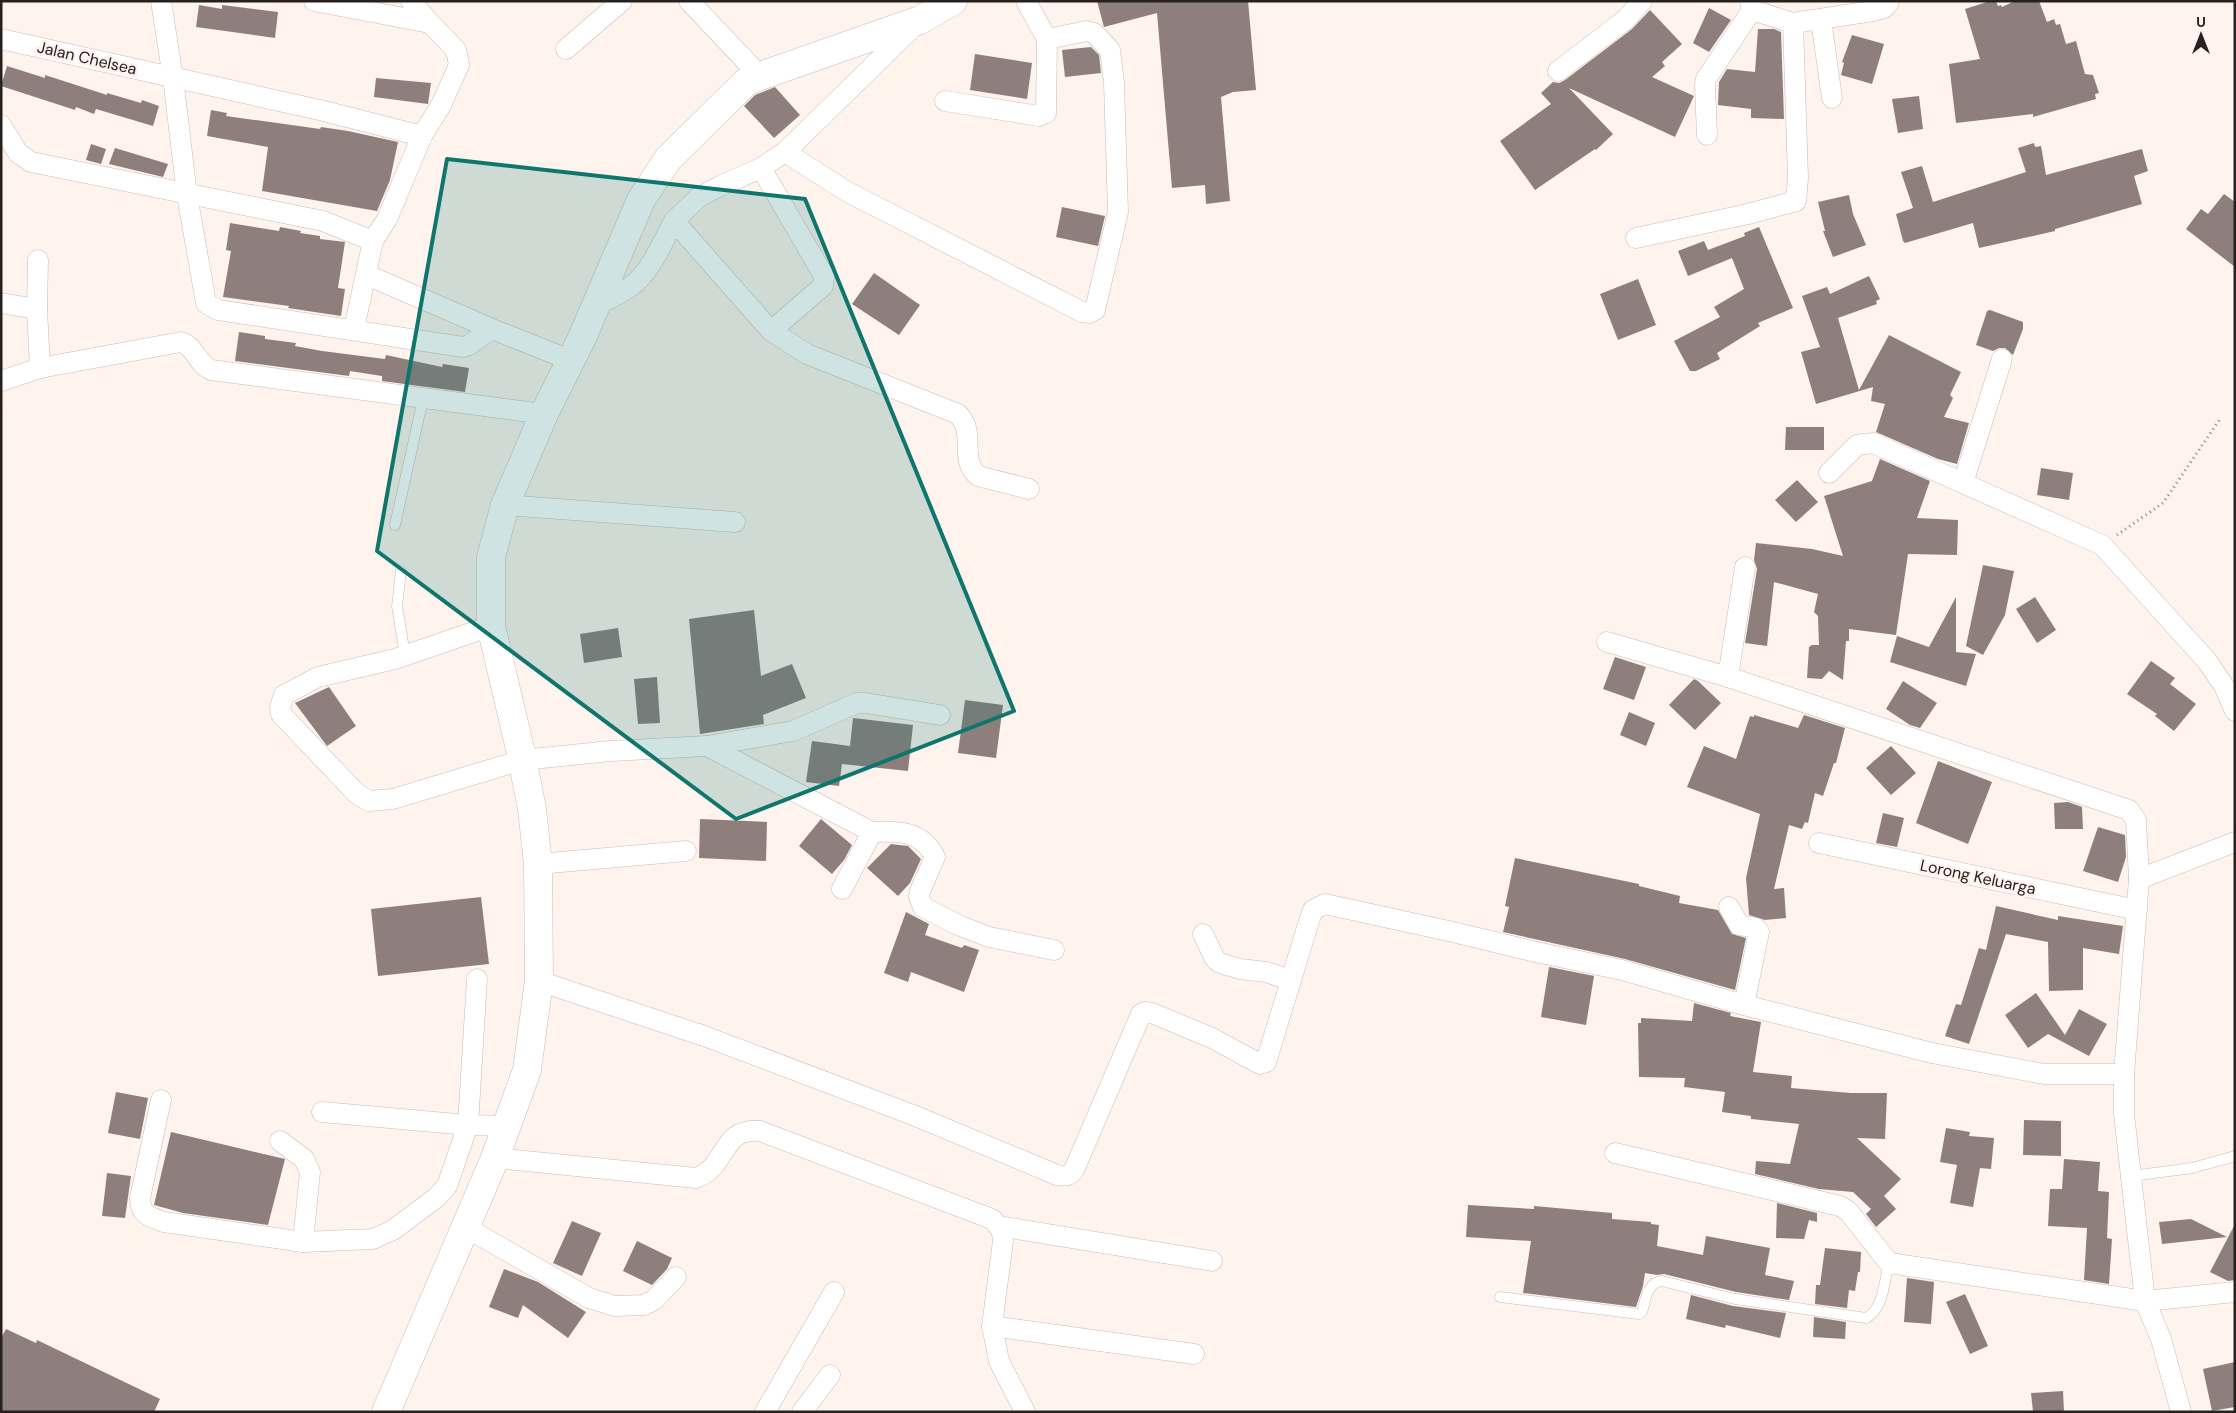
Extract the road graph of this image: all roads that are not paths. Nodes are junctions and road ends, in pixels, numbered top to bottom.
1 (161, 1) edge
2 (314, 1) edge
3 (411, 1) edge
4 (622, 1) edge
5 (689, 1) edge
6 (953, 1) edge
7 (1026, 1) edge
8 (1642, 1) edge
9 (1887, 1) edge
10 (1751, 6) edge
11 (920, 20) junction
12 (1821, 20) junction
13 (430, 23) junction
14 (1793, 23) junction
15 (1047, 38) junction
16 (1, 39) edge
17 (566, 49) dead end
18 (1558, 71) dead end
19 (760, 76) junction
20 (173, 78) junction
21 (1832, 98) dead end
22 (944, 101) dead end
23 (1, 126) edge
24 (1707, 135) dead end
25 (422, 136) junction
26 (785, 152) junction
27 (761, 168) junction
28 (187, 195) junction
29 (674, 221) junction
30 (1636, 238) dead end
31 (373, 241) junction
32 (38, 260) dead end
33 (367, 275) junction
34 (1, 303) edge
35 (595, 306) junction
36 (37, 309) junction
37 (354, 329) junction
38 (492, 329) junction
39 (771, 331) junction
40 (2002, 359) dead end
41 (570, 360) junction
42 (40, 368) junction
43 (1, 381) edge
44 (423, 399) junction
45 (544, 414) junction
46 (1829, 473) dead end
47 (1963, 484) junction
48 (1029, 489) dead end
49 (505, 505) junction
50 (735, 522) dead end
51 (395, 525) dead end
52 (1745, 567) dead end
53 (401, 571) dead end
54 (491, 626) junction
55 (1607, 642) dead end
56 (405, 655) junction
57 (1728, 677) junction
58 (2235, 711) edge
59 (940, 715) dead end
60 (707, 746) junction
61 (522, 760) junction
62 (872, 832) junction
63 (2235, 842) edge
64 (1818, 843) dead end
65 (686, 851) dead end
66 (538, 864) junction
67 (2139, 879) junction
68 (842, 889) dead end
69 (1729, 907) dead end
70 (2136, 910) junction
71 (1203, 934) dead end
72 (1054, 950) dead end
73 (477, 979) dead end
74 (1290, 980) junction
75 (539, 981) junction
76 (1744, 1004) junction
77 (2124, 1074) junction
78 (161, 1100) dead end
79 (322, 1112) dead end
80 (468, 1125) junction
81 (506, 1126) junction
82 (280, 1141) dead end
83 (1615, 1152) dead end
84 (2235, 1156) edge
85 (495, 1158) junction
86 (2131, 1176) junction
87 (999, 1226) junction
88 (466, 1227) junction
89 (303, 1242) junction
90 (1212, 1260) dead end
91 (1888, 1263) junction
92 (676, 1277) dead end
93 (834, 1292) dead end
94 (2235, 1292) edge
95 (1500, 1297) dead end
96 (2145, 1301) junction
97 (992, 1326) junction
98 (1194, 1354) dead end
99 (830, 1375) dead end
100 (386, 1412) edge
101 (765, 1412) edge
102 (802, 1412) edge
103 (1025, 1412) edge
104 (2181, 1412) edge

1 - 20 street
2 - 13 street
3 - 13 street
4 - 17 street
5 - 19 street
6 - 11 street
7 - 15 street
8 - 18 street
9 - 12 street
10 - 14 street
10 - 24 street
11 - 19 street
11 - 26 street
12 - 14 street
12 - 21 street
13 - 25 street
14 - 30 street
15 - 22 street
15 - 26 street
16 - 20 street, Jalan Chelsea
19 - 35 street
20 - 25 street, Jalan Chelsea
20 - 28 street
23 - 28 street
25 - 31 street
26 - 27 street
27 - 29 street
27 - 39 street
28 - 31 street
28 - 37 street
29 - 35 street
29 - 39 street
31 - 33 street
32 - 36 street
33 - 37 street
33 - 38 street
34 - 36 street
35 - 41 street
36 - 42 street
37 - 38 street
38 - 41 street
39 - 48 street
40 - 47 street
41 - 45 street
42 - 43 street
42 - 44 street
44 - 45 street
44 - 51 lane
45 - 49 street
46 - 47 street
47 - 58 street
49 - 50 street
49 - 54 street
52 - 57 street
53 - 56 lane
54 - 56 street
54 - 61 street
55 - 57 street
56 - 61 street
57 - 67 street
59 - 60 street
60 - 61 street
60 - 62 street
61 - 66 street
62 - 68 street
62 - 72 street
63 - 67 street
64 - 70 street, Lorong Keluarga
65 - 66 street
66 - 75 street
67 - 70 street
69 - 76 street
70 - 77 street
71 - 74 street
73 - 80 street
74 - 75 street
74 - 76 street
75 - 81 street
76 - 77 street
77 - 86 street
78 - 89 street
79 - 80 street
80 - 81 street
80 - 89 street
81 - 85 street
82 - 89 street
83 - 91 street
84 - 86 lane
85 - 87 street
85 - 88 street
86 - 96 street
87 - 90 street
87 - 97 street
88 - 92 street
88 - 100 street
91 - 95 lane
91 - 96 street
93 - 101 street
94 - 96 street
96 - 104 street
97 - 98 street
97 - 103 street
99 - 102 street

